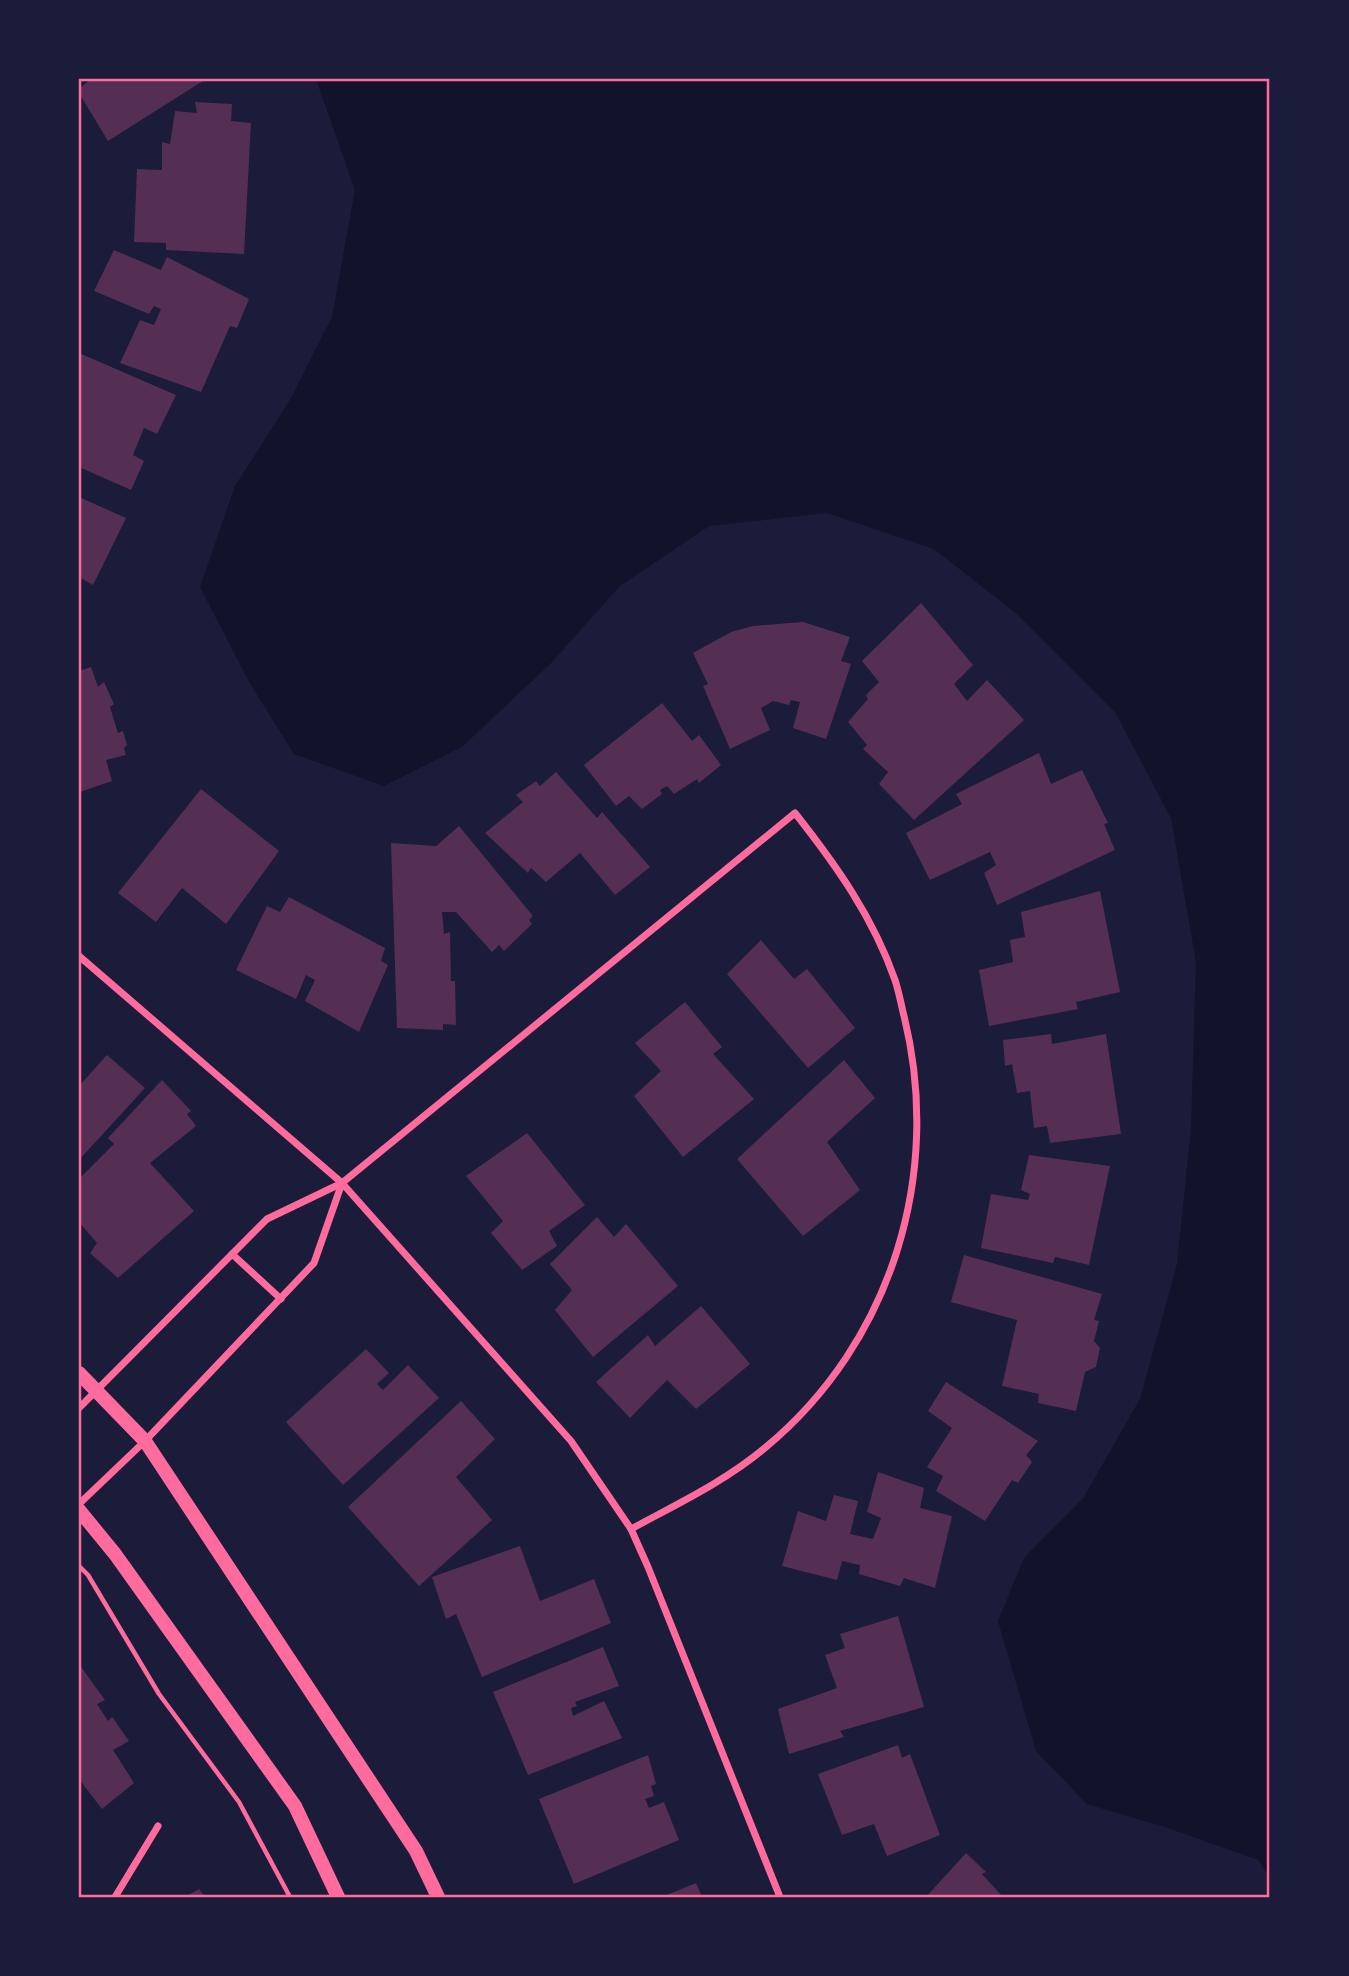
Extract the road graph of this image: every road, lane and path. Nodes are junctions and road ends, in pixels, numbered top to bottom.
1 (79, 956) edge
2 (342, 1183) junction
3 (232, 1254) junction
4 (281, 1299) junction
5 (79, 1373) edge
6 (96, 1391) junction
7 (79, 1408) edge
8 (145, 1441) junction
9 (79, 1504) edge
10 (79, 1510) edge
11 (631, 1529) junction
12 (79, 1566) edge
13 (158, 1826) dead end
14 (115, 1897) edge
15 (290, 1897) edge
16 (338, 1897) edge
17 (438, 1897) edge
18 (780, 1897) edge

1 - 2 street
2 - 3 street
2 - 4 street
2 - 11 street
2 - 11 street
3 - 4 street
3 - 6 street
4 - 8 street
5 - 6 main road
6 - 7 street
6 - 8 main road
8 - 9 street
8 - 17 main road
10 - 16 main road
11 - 18 street
12 - 15 path
13 - 14 street

